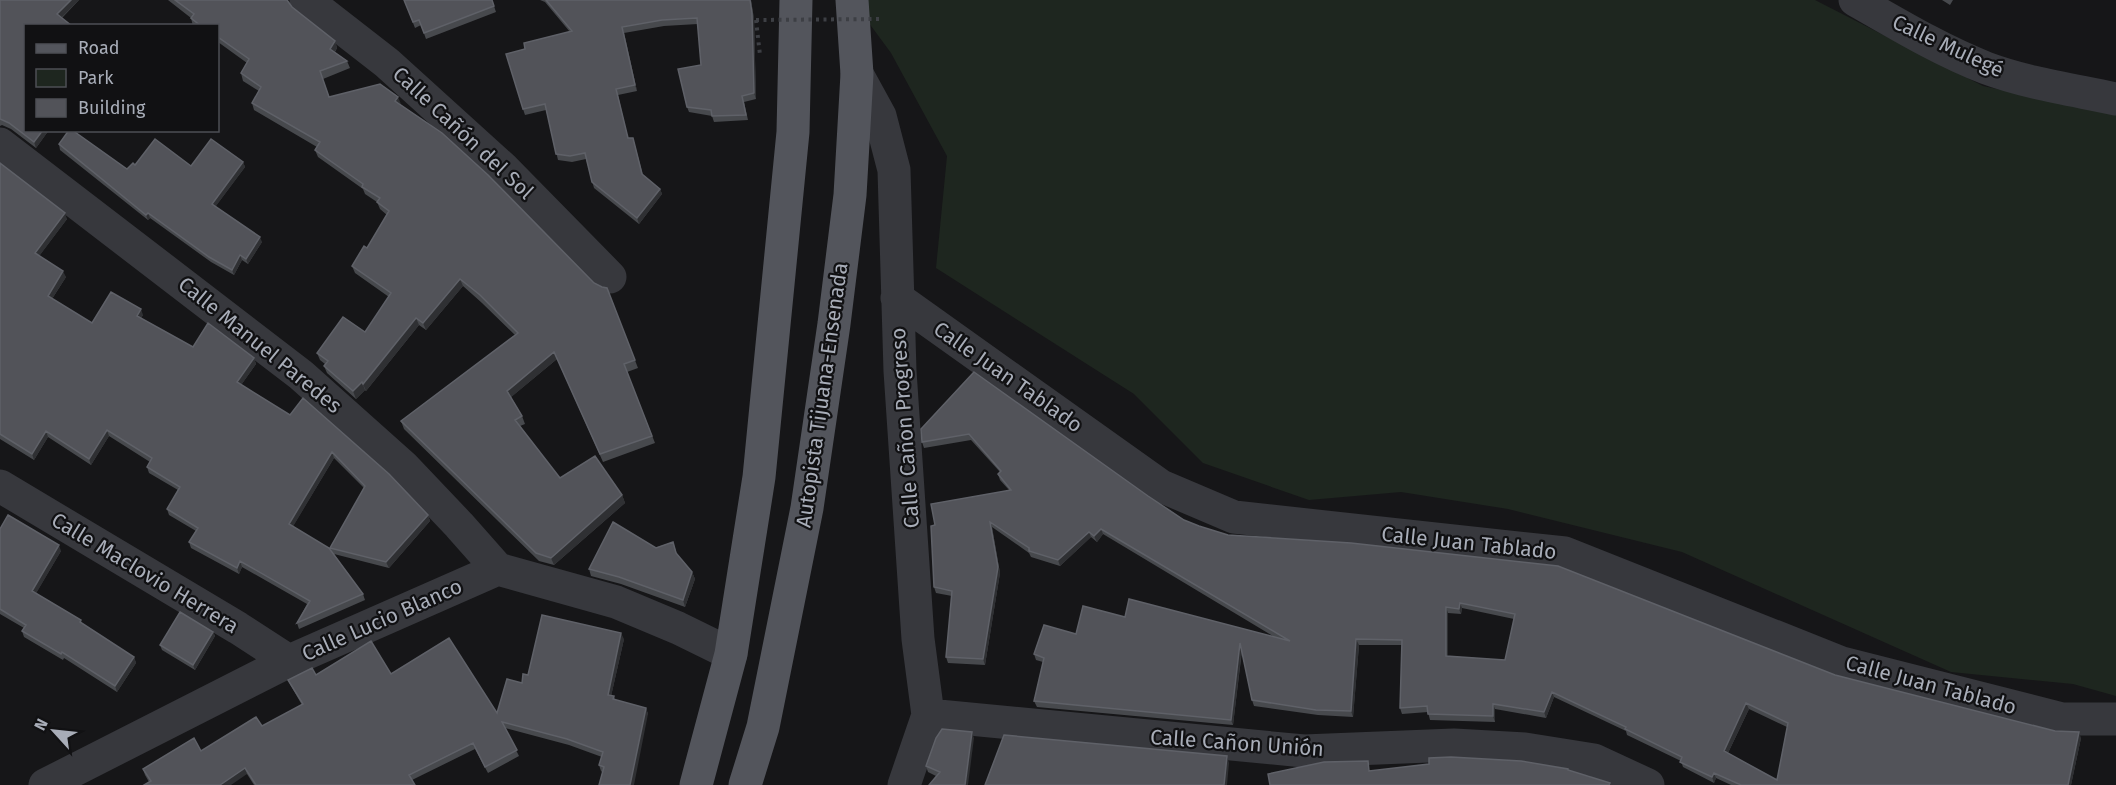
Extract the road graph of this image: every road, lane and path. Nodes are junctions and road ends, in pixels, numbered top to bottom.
1 (306, 0) edge
2 (796, 0) edge
3 (852, 0) edge
4 (1855, 0) edge
5 (880, 19) dead end
6 (756, 20) dead end
7 (857, 74) junction
8 (2116, 99) edge
9 (0, 144) edge
10 (610, 277) dead end
11 (897, 298) junction
12 (0, 486) edge
13 (498, 569) junction
14 (731, 654) junction
15 (289, 661) junction
16 (928, 715) junction
17 (2116, 719) edge
18 (45, 785) edge
19 (696, 785) edge
20 (746, 785) edge
21 (904, 785) edge
22 (1648, 785) edge

1 - 10 street, Calle Cañón del Sol
2 - 14 main road
3 - 7 main road, Autopista Tijuana-Ensenada
4 - 8 street, Calle Mulegé
5 - 6 path, bridge
7 - 11 street, Calle Cañon Progreso
7 - 20 main road, Autopista Tijuana-Ensenada
9 - 13 street, Calle Manuel Paredes
11 - 16 street, Calle Cañon Progreso
11 - 17 street, Calle Juan Tablado
12 - 15 street, Calle Maclovio Herrera
13 - 14 street
13 - 15 street, Calle Lucio Blanco
14 - 19 main road
15 - 18 street, Calle Lucio Blanco
16 - 21 street, Calle Cañon Progreso
16 - 22 street, Calle Cañon Unión

